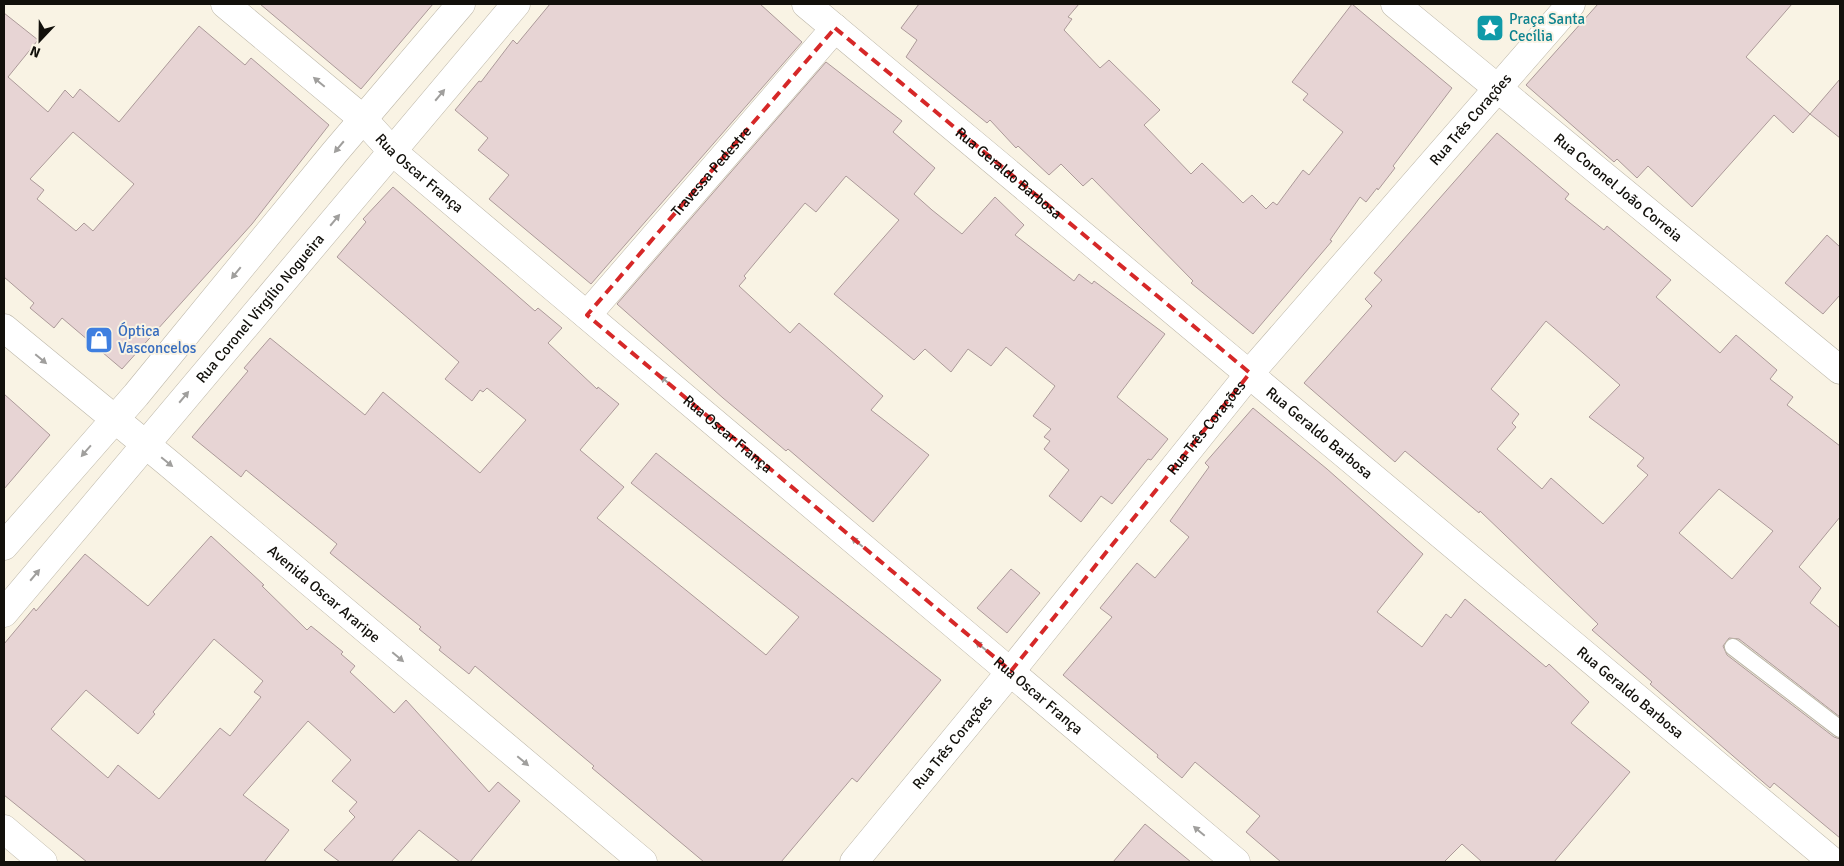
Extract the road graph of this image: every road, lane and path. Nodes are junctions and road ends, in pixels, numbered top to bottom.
1 (225, 4) edge
2 (461, 4) edge
3 (516, 4) edge
4 (806, 4) edge
5 (1395, 4) edge
6 (1571, 4) edge
7 (835, 28) junction
8 (1496, 89) junction
9 (363, 119) junction
10 (393, 152) junction
11 (587, 315) junction
12 (4, 328) edge
13 (1840, 370) edge
14 (1250, 373) junction
15 (114, 419) junction
16 (145, 444) junction
17 (4, 546) edge
18 (4, 612) edge
19 (1734, 647) dead end
20 (1011, 671) junction
21 (1840, 729) edge
22 (4, 830) edge
23 (43, 862) edge
24 (643, 862) edge
25 (854, 862) edge
26 (1236, 862) edge
27 (1833, 862) edge

9 -> 1 street, Rua Oscar França
2 - 9 street
10 -> 3 street, Rua Coronel Virgílio Nogueira
4 - 7 street, Rua Geraldo Barbosa
5 - 8 street, Rua Coronel João Correia
6 - 8 street, Rua Três Corações
7 - 11 street, Travessa Pedestre
7 - 14 street, Rua Geraldo Barbosa
8 - 13 street, Rua Coronel João Correia
8 - 14 street, Rua Três Corações
9 - 10 street, Rua Oscar França
9 -> 15 street
10 - 11 street, Rua Oscar França
16 -> 10 street, Rua Coronel Virgílio Nogueira
20 -> 11 street, Rua Oscar França
12 -> 15 street, Avenida Oscar Araripe
14 - 20 street, Rua Três Corações
14 - 27 street, Rua Geraldo Barbosa
15 - 16 street, Avenida Oscar Araripe
15 -> 17 street
18 -> 16 street, Rua Coronel Virgílio Nogueira
16 -> 24 street, Avenida Oscar Araripe
19 - 21 lane
20 - 25 street, Rua Três Corações
26 -> 20 street, Rua Oscar França
22 - 23 street

